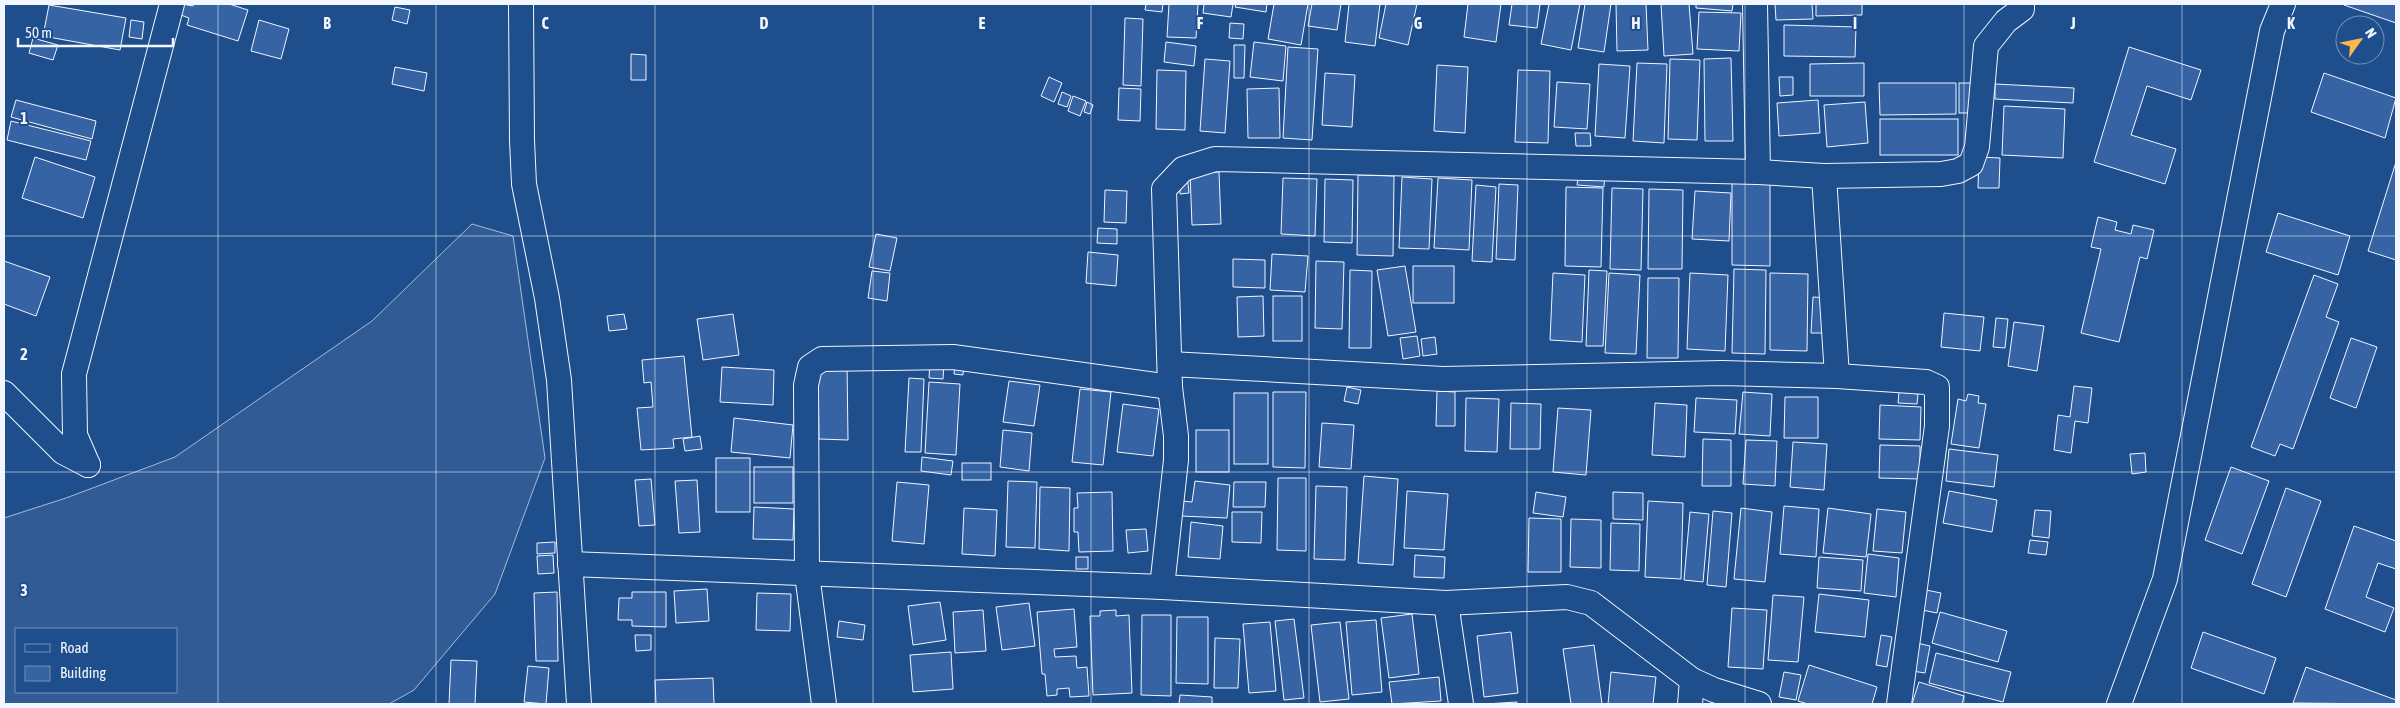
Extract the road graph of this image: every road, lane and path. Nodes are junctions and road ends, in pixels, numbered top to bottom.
1 (172, 4) edge
2 (521, 4) edge
3 (1755, 4) edge
4 (2022, 4) edge
5 (2283, 4) edge
6 (1758, 172) junction
7 (1824, 176) junction
8 (1170, 364) junction
9 (1837, 376) junction
10 (1170, 387) junction
11 (4, 393) edge
12 (570, 564) junction
13 (807, 574) junction
14 (1162, 587) junction
15 (1446, 602) junction
16 (1692, 680) junction
17 (579, 704) edge
18 (824, 704) edge
19 (1461, 704) edge
20 (1690, 704) edge
21 (1759, 704) edge
22 (1899, 704) edge
23 (2119, 704) edge

1 - 11 street
2 - 12 street
3 - 6 street
4 - 7 street
5 - 23 street
6 - 7 street
6 - 8 street
7 - 9 street
8 - 9 street
8 - 10 street
9 - 22 street
10 - 13 street
10 - 14 street
12 - 13 street
12 - 17 street
13 - 14 street
13 - 18 street
14 - 15 street
15 - 16 street
15 - 19 street
16 - 20 street
16 - 21 street

